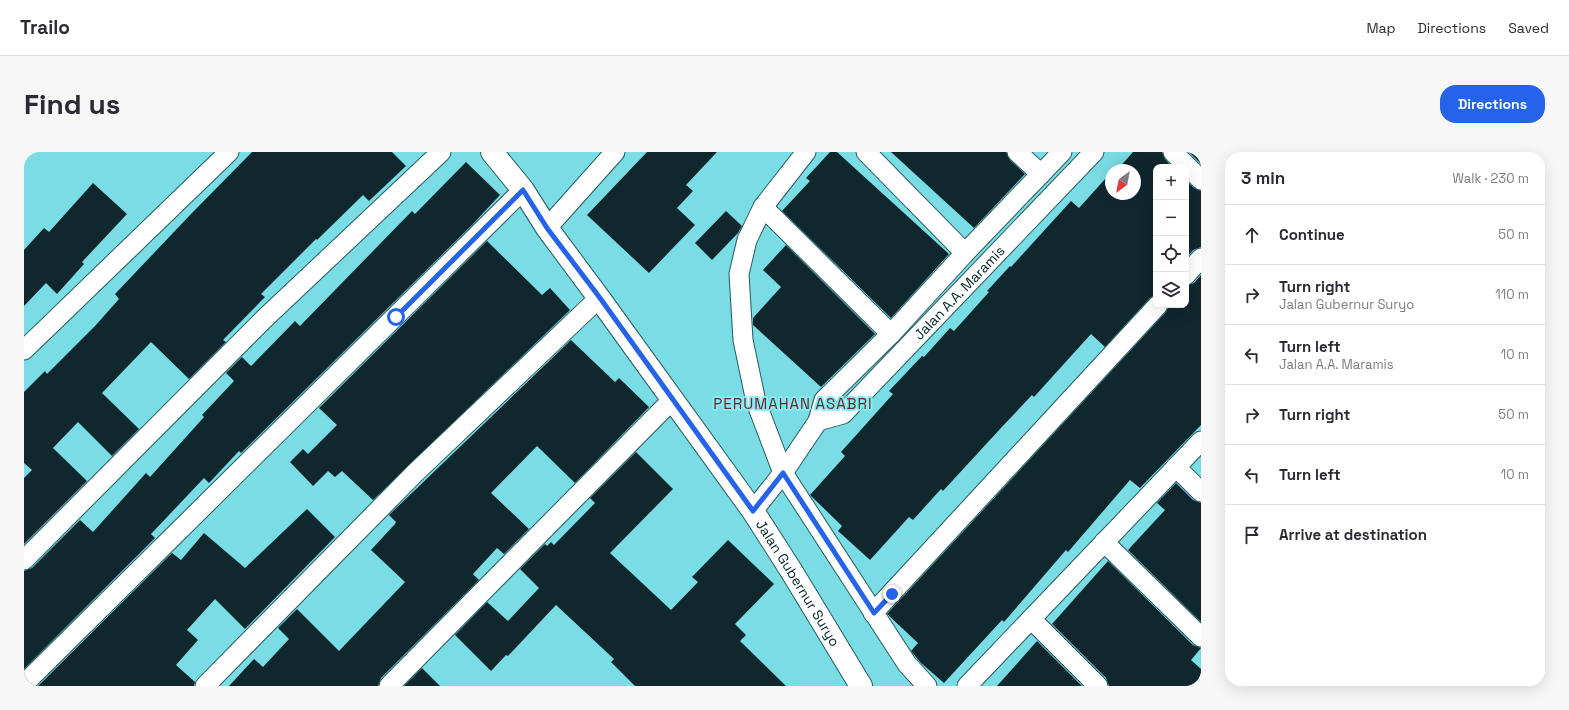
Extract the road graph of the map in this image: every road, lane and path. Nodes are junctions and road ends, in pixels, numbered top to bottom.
1 (229, 152) edge
2 (441, 152) edge
3 (615, 152) edge
4 (806, 152) edge
5 (866, 152) edge
6 (1017, 152) edge
7 (1062, 152) edge
8 (1094, 152) edge
9 (1173, 152) edge
10 (498, 154) edge
11 (1041, 174) junction
12 (1201, 180) edge
13 (523, 190) junction
14 (763, 207) junction
15 (547, 228) junction
16 (964, 253) junction
17 (1201, 258) edge
18 (1188, 272) edge
19 (600, 298) junction
20 (1155, 308) edge
21 (891, 334) junction
22 (24, 350) edge
23 (672, 400) junction
24 (818, 421) junction
25 (1201, 441) edge
26 (1176, 467) junction
27 (783, 473) junction
28 (1201, 492) edge
29 (753, 511) junction
30 (1104, 542) junction
31 (24, 560) edge
32 (874, 613) junction
33 (1030, 619) junction
34 (1201, 637) edge
35 (24, 684) edge
36 (205, 686) edge
37 (389, 686) edge
38 (861, 686) edge
39 (928, 686) edge
40 (967, 686) edge
41 (1098, 686) edge

1 - 22 street
2 - 31 street
3 - 15 street
4 - 14 street
5 - 16 street
6 - 11 street
7 - 11 street, Jalan A.A. Maramis
8 - 24 street, Jalan A.A. Maramis
9 - 12 street
10 - 13 main road, Jalan Gubernur Suryo
11 - 16 street, Jalan A.A. Maramis
13 - 15 main road, Jalan Gubernur Suryo
13 - 35 street
14 - 21 street
14 - 27 street
15 - 19 main road, Jalan Gubernur Suryo
16 - 21 street, Jalan A.A. Maramis
17 - 18 street
19 - 23 main road, Jalan Gubernur Suryo
19 - 36 street
20 - 32 street
21 - 24 street, Jalan A.A. Maramis
23 - 29 main road, Jalan Gubernur Suryo
23 - 37 street
24 - 27 street, Jalan A.A. Maramis
25 - 26 street
26 - 28 street
26 - 30 street
27 - 29 street, Jalan A.A. Maramis
27 - 32 street
29 - 38 main road, Jalan Gubernur Suryo
30 - 33 street
30 - 34 street
32 - 39 street
33 - 40 street
33 - 41 street

